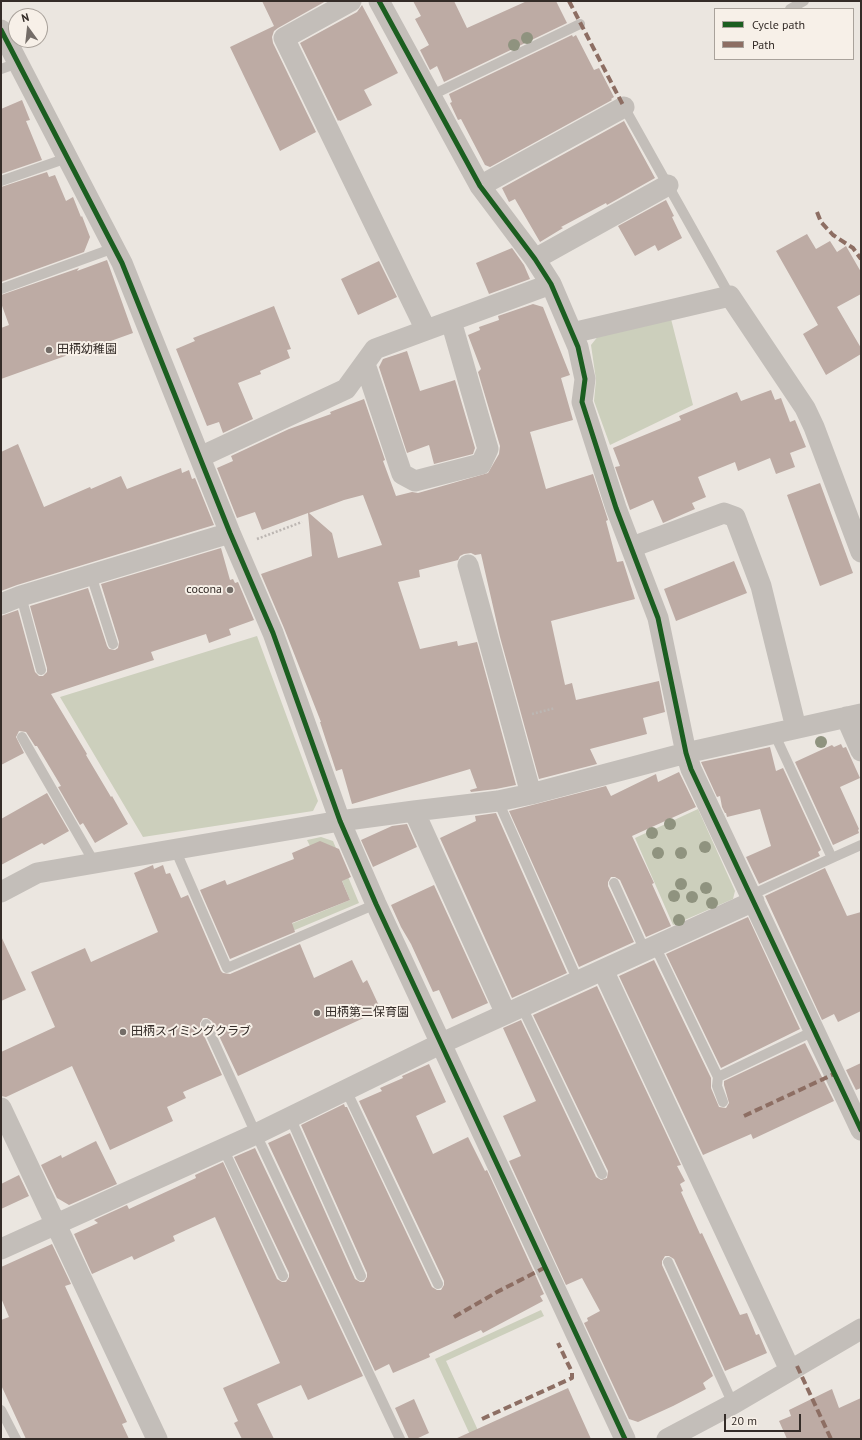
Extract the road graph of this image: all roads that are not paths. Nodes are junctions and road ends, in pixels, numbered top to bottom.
1 (352, 1) edge
2 (379, 1) edge
3 (804, 1) edge
4 (792, 8) edge
5 (580, 24) dead end
6 (1, 30) edge
7 (10, 66) edge
8 (430, 96) junction
9 (624, 107) joint
10 (67, 158) junction
11 (1, 181) edge
12 (668, 185) junction
13 (480, 186) junction
14 (114, 248) junction
15 (535, 259) junction
16 (550, 284) junction
17 (1, 290) edge
18 (730, 296) junction
19 (451, 321) junction
20 (426, 330) junction
21 (572, 333) junction
22 (365, 364) junction
23 (200, 457) junction
24 (233, 540) junction
25 (632, 548) junction
26 (861, 552) edge
27 (468, 565) dead end
28 (91, 575) junction
29 (21, 596) junction
30 (1, 604) edge
31 (113, 644) dead end
32 (41, 670) dead end
33 (854, 716) edge
34 (796, 728) junction
35 (774, 733) junction
36 (22, 737) dead end
37 (861, 751) edge
38 (686, 752) junction
39 (531, 794) junction
40 (498, 801) junction
41 (414, 811) junction
42 (340, 822) junction
43 (861, 845) edge
44 (175, 849) junction
45 (832, 858) junction
46 (94, 862) junction
47 (614, 883) dead end
48 (1, 892) edge
49 (753, 898) junction
50 (376, 904) junction
51 (650, 949) junction
52 (603, 970) junction
53 (578, 981) junction
54 (514, 1011) junction
55 (206, 1024) dead end
56 (814, 1031) junction
57 (442, 1043) junction
58 (718, 1077) junction
59 (346, 1090) junction
60 (723, 1102) dead end
61 (1, 1108) edge
62 (290, 1117) junction
63 (861, 1130) edge
64 (256, 1134) junction
65 (222, 1148) junction
66 (602, 1174) dead end
67 (55, 1224) junction
68 (1, 1249) edge
69 (668, 1262) dead end
70 (283, 1276) dead end
71 (361, 1276) dead end
72 (438, 1284) dead end
73 (861, 1329) edge
74 (790, 1370) junction
75 (733, 1404) junction
76 (1, 1410) edge
77 (16, 1439) edge
78 (157, 1439) edge
79 (400, 1439) edge
80 (625, 1439) edge
81 (666, 1439) edge

1 - 20 street
2 - 8 street
3 - 4 lane
5 - 8 lane
6 - 7 street
7 - 10 street
8 - 13 street
9 - 12 lane
9 - 13 street
10 - 11 lane
10 - 14 street
12 - 15 street
12 - 18 lane
13 - 15 street
14 - 17 lane
14 - 23 street
15 - 16 street
16 - 19 street
16 - 21 street
18 - 21 street
18 - 26 street
19 - 20 street
19 - 22 street
20 - 22 street
21 - 25 street
22 - 23 street
23 - 24 street
24 - 28 street
24 - 42 street
25 - 34 street
25 - 38 street
27 - 39 street
28 - 29 street
28 - 31 lane
29 - 30 street
29 - 32 lane
33 - 34 street
33 - 37 street
34 - 35 street
35 - 38 street
35 - 45 lane
36 - 46 lane
38 - 39 street
38 - 49 street
39 - 40 street
40 - 41 street
40 - 53 lane
41 - 42 street
41 - 54 street
42 - 44 street
42 - 50 street
43 - 45 lane
44 - 46 street
44 - 50 lane
45 - 49 lane
46 - 48 street
47 - 51 lane
49 - 51 street
49 - 56 street
50 - 57 street
51 - 52 street
51 - 58 lane
52 - 53 street
52 - 74 street
53 - 54 street
54 - 57 street
54 - 66 lane
55 - 64 lane
56 - 58 lane
56 - 63 street
57 - 59 street
57 - 80 street
58 - 60 lane
59 - 62 street
59 - 72 lane
61 - 67 street
62 - 64 street
62 - 71 lane
64 - 65 street
64 - 79 lane
65 - 67 street
65 - 70 lane
67 - 68 street
67 - 78 street
69 - 75 lane
73 - 74 street
74 - 75 street
75 - 81 street
76 - 77 lane

